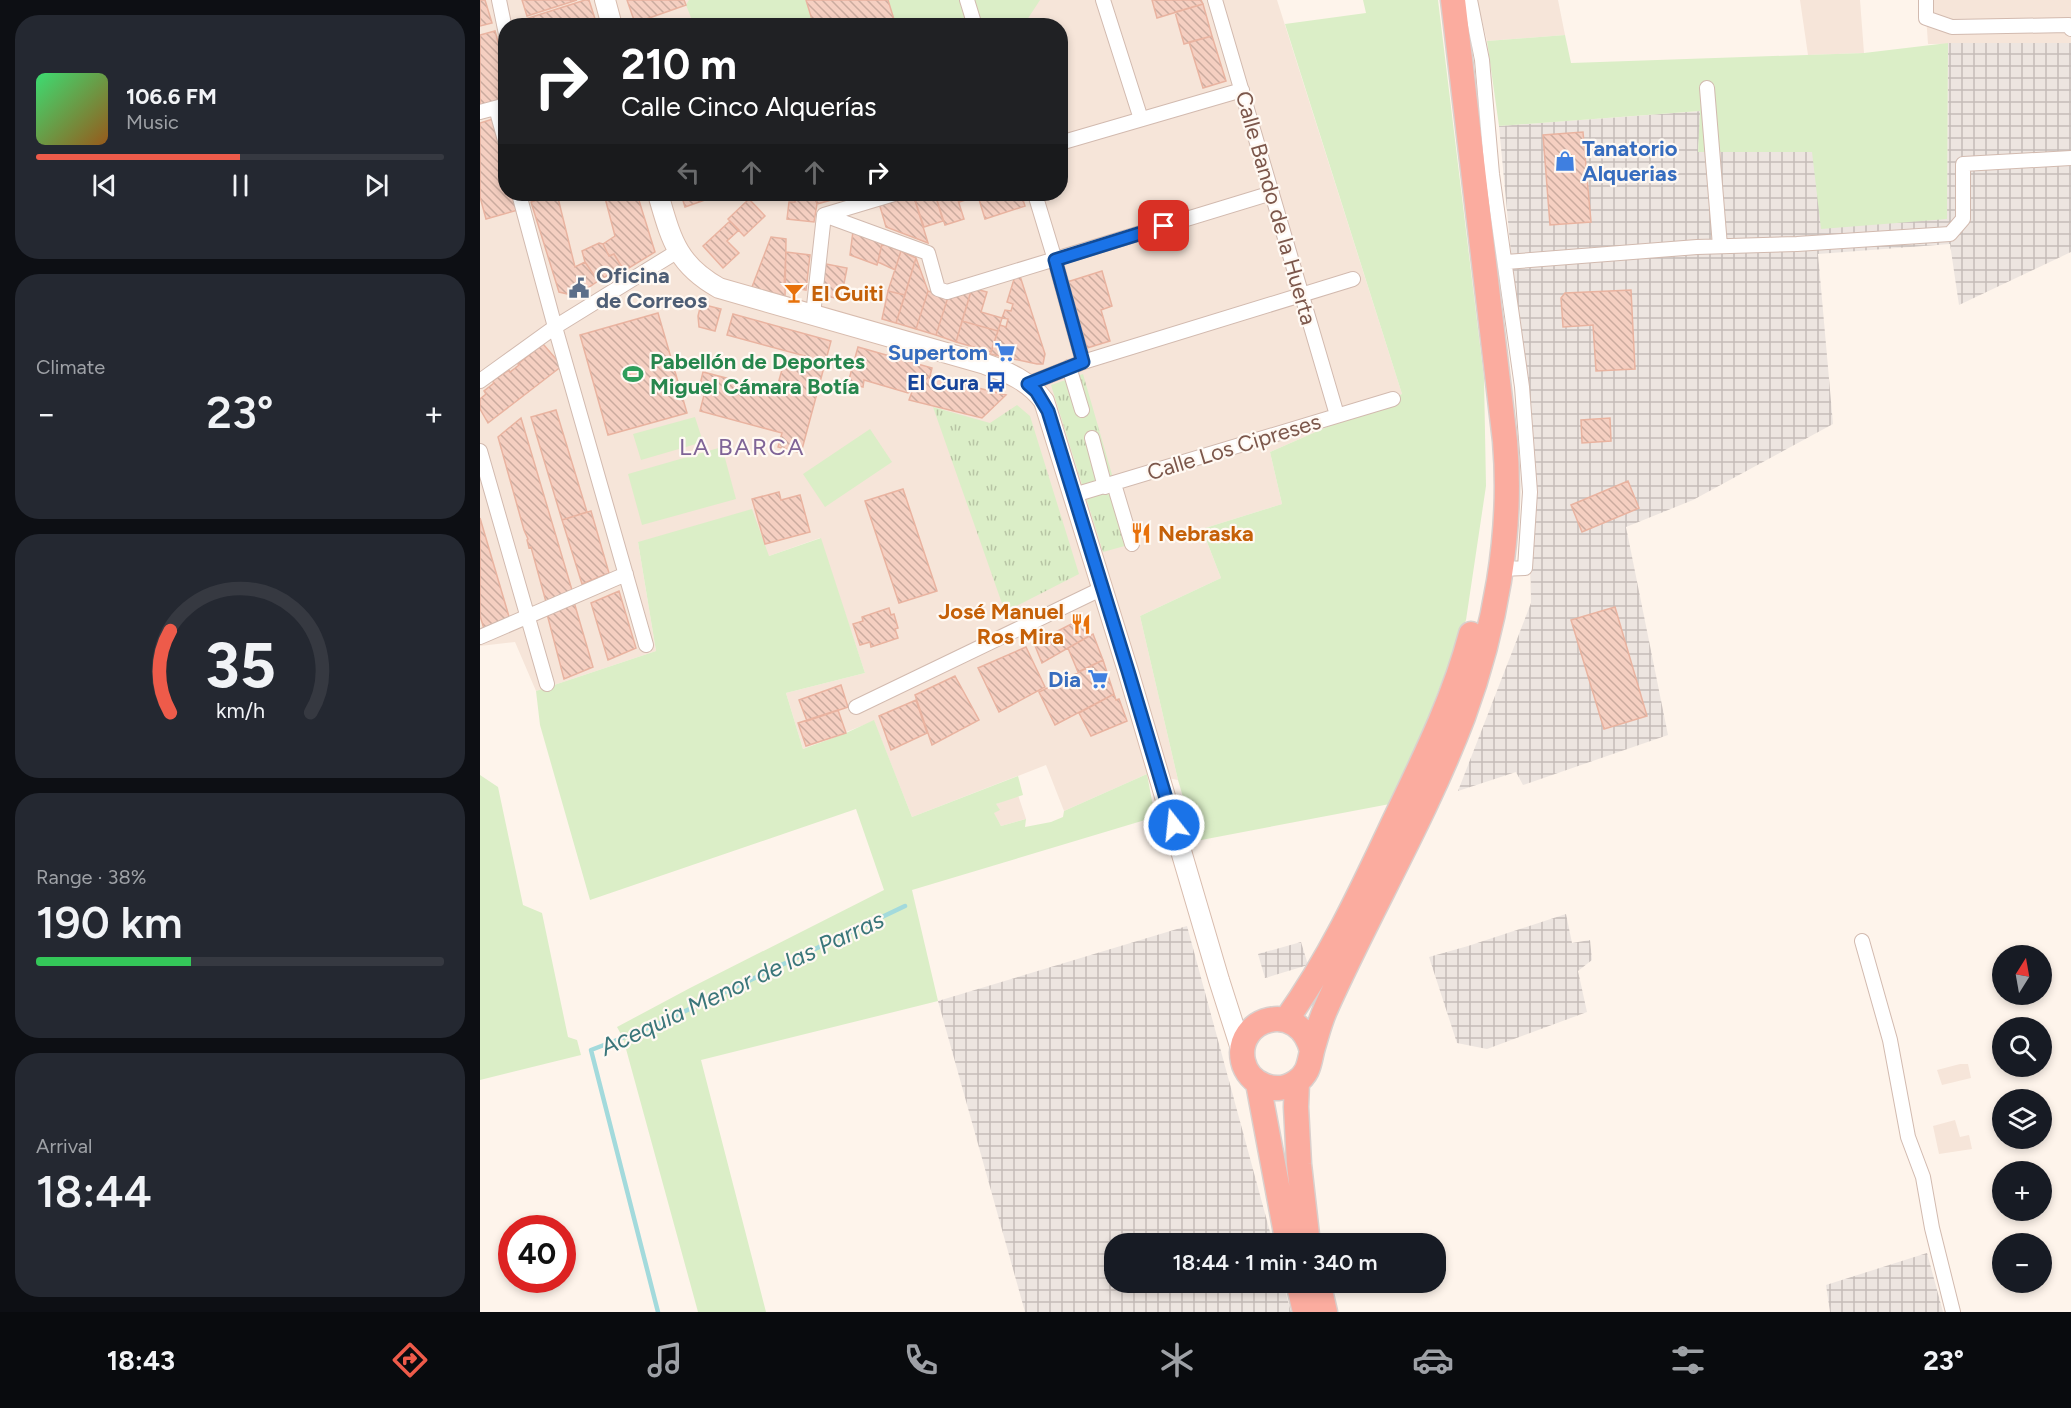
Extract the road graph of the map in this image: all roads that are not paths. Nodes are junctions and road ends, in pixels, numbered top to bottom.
1 (499, 0) edge
2 (605, 0) edge
3 (967, 0) edge
4 (1103, 0) edge
5 (1215, 0) edge
6 (1453, 0) edge
7 (1470, 0) edge
8 (1926, 0) edge
9 (503, 18) edge
10 (610, 18) edge
11 (973, 18) edge
12 (2071, 29) edge
13 (1707, 88) dead end
14 (1242, 90) junction
15 (498, 107) edge
16 (480, 112) edge
17 (1141, 118) junction
18 (1068, 141) edge
19 (2071, 158) edge
20 (1272, 193) junction
21 (521, 201) edge
22 (660, 201) edge
23 (871, 201) edge
24 (1037, 201) edge
25 (824, 215) junction
26 (1720, 246) junction
27 (678, 251) junction
28 (1055, 260) junction
29 (1506, 262) junction
30 (1353, 279) dead end
31 (1302, 294) junction
32 (813, 315) junction
33 (555, 327) junction
34 (1083, 362) junction
35 (1069, 367) junction
36 (480, 381) edge
37 (1028, 384) junction
38 (1393, 399) dead end
39 (1082, 411) dead end
40 (1502, 412) junction
41 (1337, 415) junction
42 (1092, 438) dead end
43 (480, 451) edge
44 (1109, 486) junction
45 (1074, 495) junction
46 (1132, 544) dead end
47 (1501, 569) junction
48 (626, 574) junction
49 (1103, 588) junction
50 (528, 616) junction
51 (480, 638) edge
52 (646, 645) dead end
53 (547, 684) dead end
54 (856, 707) dead end
55 (1862, 941) dead end
56 (1219, 980) junction
57 (1275, 1021) junction
58 (1312, 1051) junction
59 (1242, 1052) junction
60 (1297, 1082) junction
61 (1258, 1083) junction
62 (1286, 1233) edge
63 (1307, 1233) edge
64 (1301, 1293) edge
65 (1321, 1293) edge
66 (1305, 1312) edge
67 (1325, 1312) edge
68 (1953, 1312) edge

1 - 9 street
2 - 10 street
3 - 11 street
4 - 17 street
5 - 14 street, Calle Bando de la Huerta
6 - 40 highway
7 - 29 street
8 - 12 street
13 - 26 street
14 - 17 street
14 - 20 street, Calle Bando de la Huerta
15 - 16 street
17 - 18 street
19 - 26 street
20 - 28 street
20 - 31 street, Calle Bando de la Huerta
21 - 33 street
22 - 27 street
23 - 25 street
24 - 28 street
25 - 28 street
25 - 32 street
26 - 29 street
27 - 32 street
27 - 33 street
28 - 34 street
29 - 47 street
30 - 31 street
31 - 34 street
31 - 41 street, Calle Bando de la Huerta
32 - 37 street
33 - 36 street
33 - 48 street
34 - 35 street
35 - 37 street
35 - 39 street
37 - 45 street
38 - 41 street, Calle Los Cipreses
40 - 47 highway
40 - 57 highway
41 - 44 street, Calle Los Cipreses
42 - 44 street
43 - 50 street
44 - 45 street, Calle Los Cipreses
44 - 46 street
45 - 49 street
47 - 58 highway
48 - 50 street
48 - 52 street
49 - 54 street
49 - 56 street
50 - 51 street
50 - 53 street
55 - 68 street
56 - 57 street
56 - 59 street
57 - 58 highway
57 - 59 highway
58 - 60 highway
59 - 61 highway
60 - 61 highway
60 - 63 highway
61 - 62 highway
64 - 66 highway
65 - 67 highway

